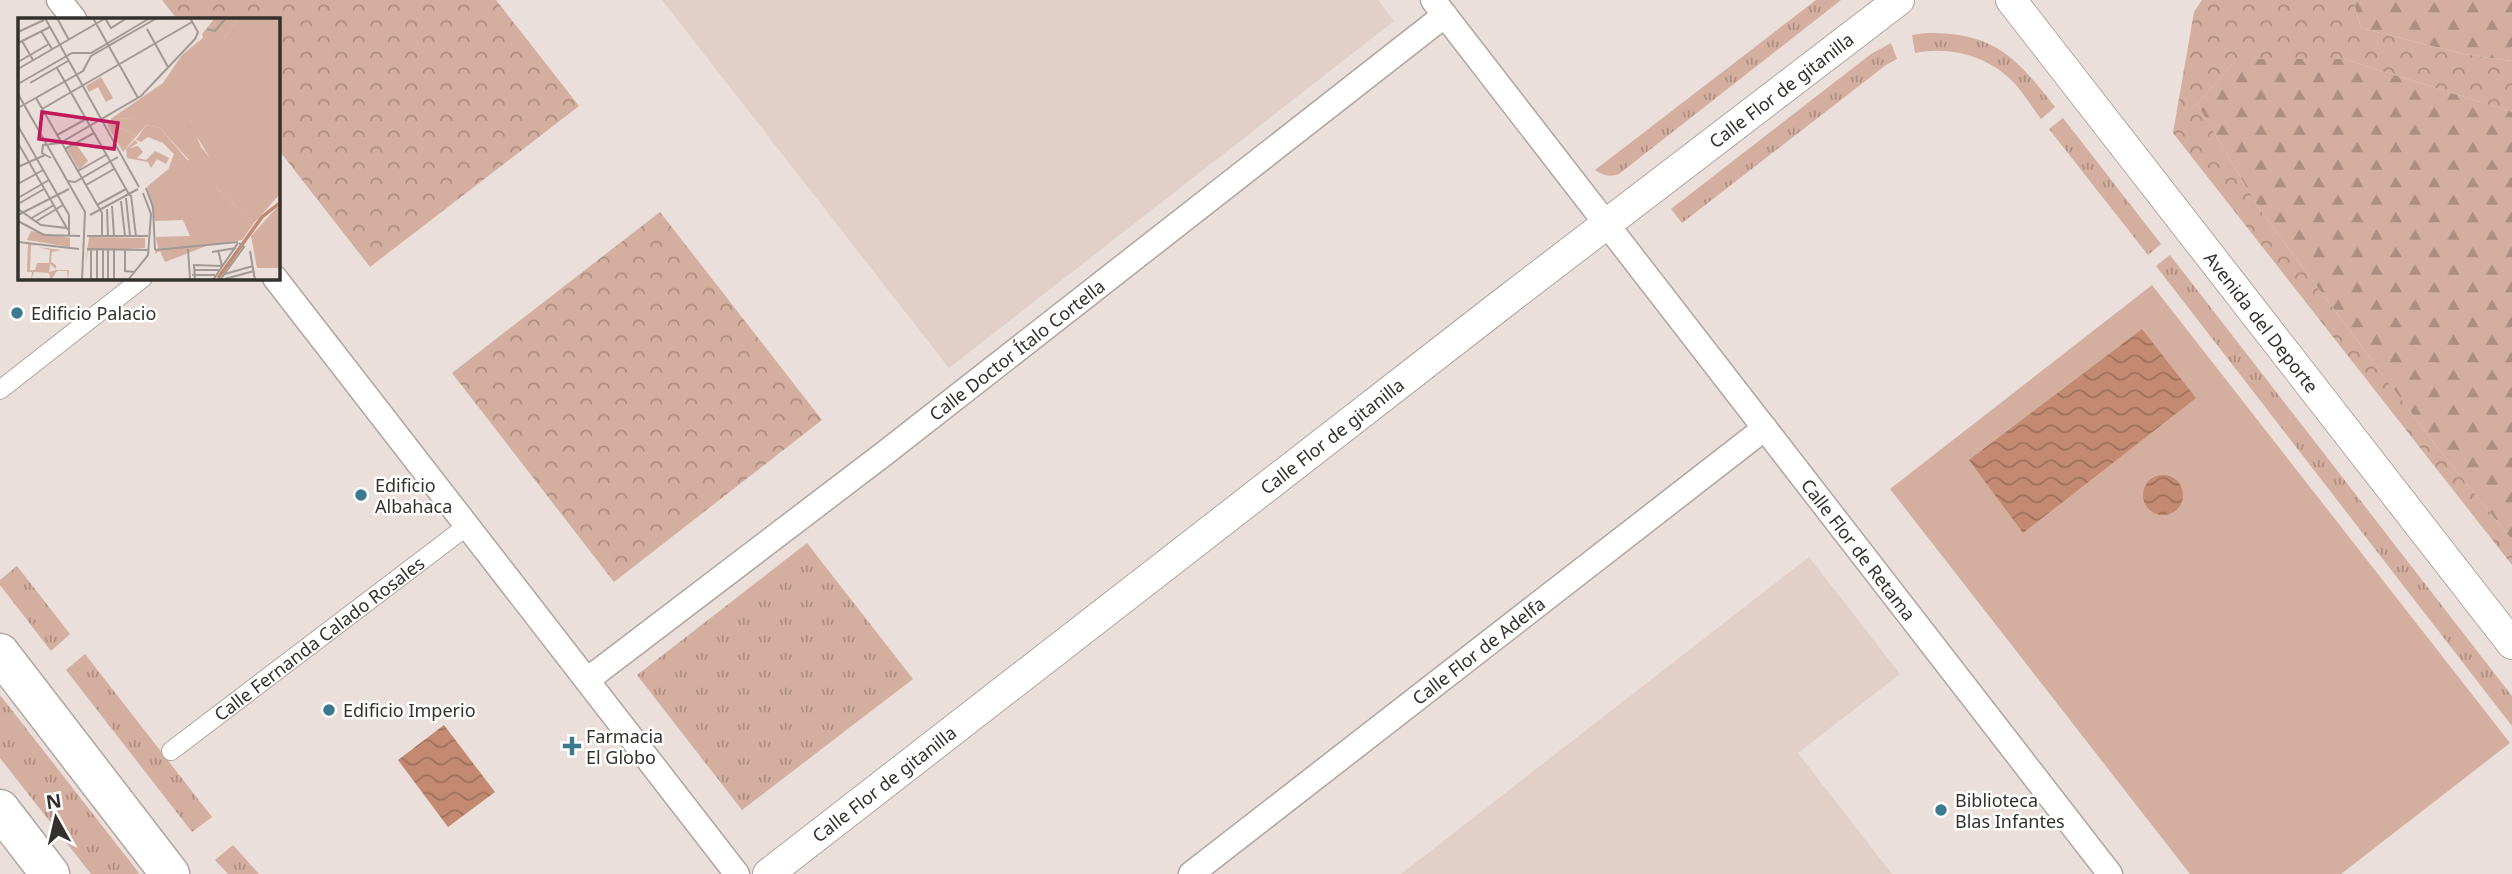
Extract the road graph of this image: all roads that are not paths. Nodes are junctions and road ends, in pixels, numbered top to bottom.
1 (59, 0) edge
2 (1899, 0) edge
3 (2011, 0) edge
4 (1439, 7) edge
5 (73, 18) edge
6 (1606, 223) junction
7 (141, 280) edge
8 (277, 280) edge
9 (0, 390) edge
10 (1765, 428) junction
11 (467, 526) junction
12 (2512, 644) edge
13 (0, 653) edge
14 (587, 680) junction
15 (171, 751) dead end
16 (0, 809) edge
17 (50, 874) edge
18 (170, 874) edge
19 (737, 874) edge
20 (768, 874) edge
21 (1192, 874) edge
22 (2110, 874) edge

1 - 5 street
2 - 6 street, Calle Flor de gitanilla
3 - 12 street, Avenida del Deporte
4 - 6 street, Calle Flor de Retama
4 - 14 street, Calle Doctor Ítalo Cortella
6 - 10 street, Calle Flor de Retama
6 - 20 street, Calle Flor de gitanilla
7 - 9 street
8 - 11 street
10 - 21 street, Calle Flor de Adelfa
10 - 22 street, Calle Flor de Retama
11 - 14 street
11 - 15 street, Calle Fernanda Calado Rosales
13 - 18 main road
14 - 19 street
16 - 17 main road

